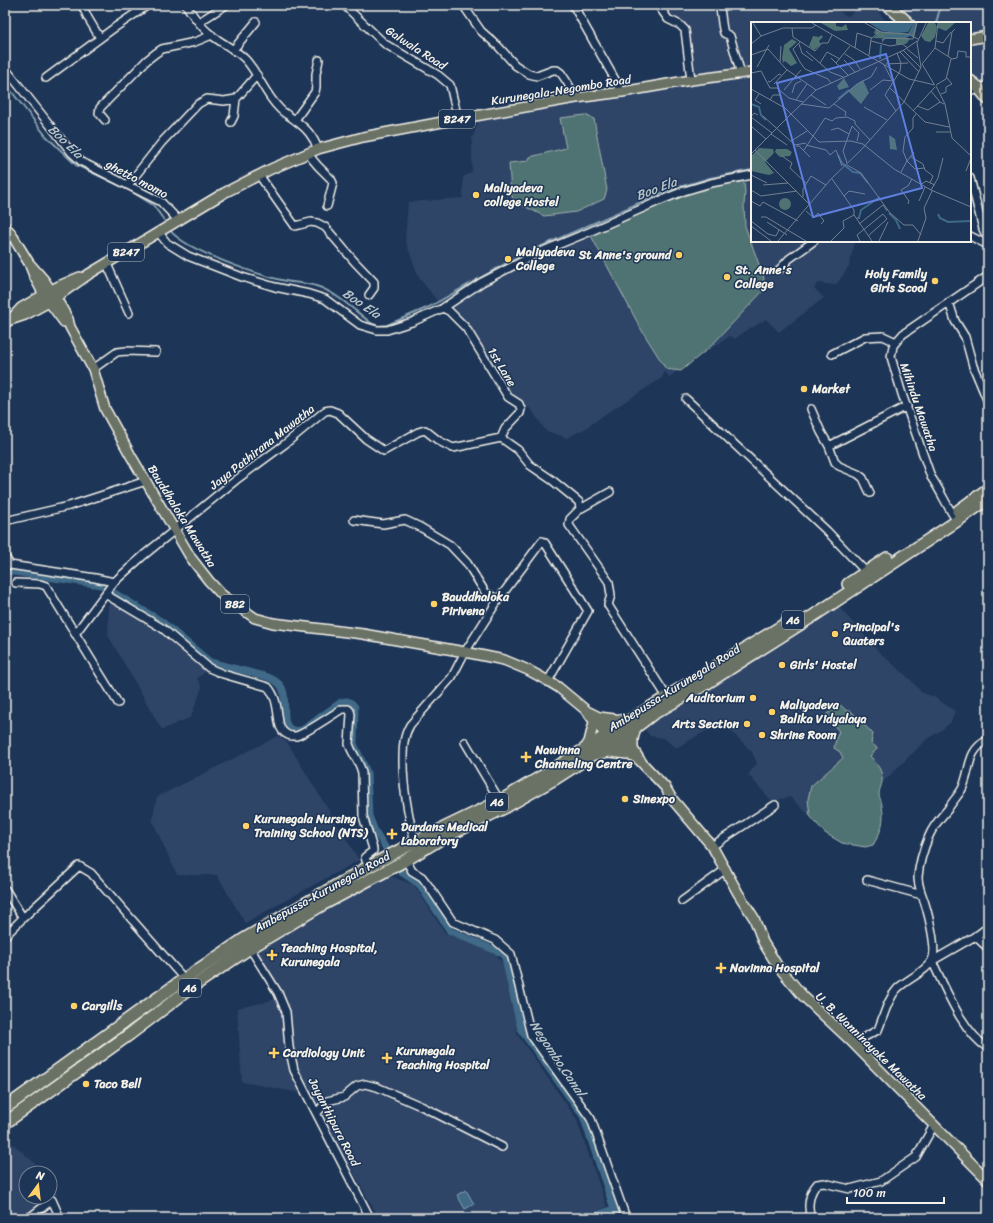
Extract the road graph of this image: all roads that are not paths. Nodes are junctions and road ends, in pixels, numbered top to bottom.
1 (82, 5) edge
2 (148, 5) edge
3 (186, 5) edge
4 (226, 5) edge
5 (344, 5) edge
6 (463, 5) edge
7 (573, 5) edge
8 (658, 5) edge
9 (719, 5) edge
10 (881, 5) edge
11 (888, 5) edge
12 (199, 22) junction
13 (256, 22) dead end
14 (898, 22) edge
15 (907, 22) edge
16 (212, 35) junction
17 (988, 36) edge
18 (100, 38) junction
19 (971, 39) edge
20 (233, 50) junction
21 (319, 60) dead end
22 (5, 68) edge
23 (751, 72) edge
24 (741, 74) junction
25 (257, 75) junction
26 (46, 78) dead end
27 (691, 80) junction
28 (976, 87) edge
29 (622, 92) junction
30 (576, 98) junction
31 (236, 99) junction
32 (988, 99) edge
33 (988, 107) edge
34 (458, 119) junction
35 (105, 120) dead end
36 (296, 120) junction
37 (231, 122) dead end
38 (318, 149) junction
39 (307, 153) junction
40 (258, 175) junction
41 (751, 175) edge
42 (971, 182) edge
43 (128, 186) junction
44 (327, 206) dead end
45 (178, 221) junction
46 (5, 227) edge
47 (161, 231) junction
48 (971, 236) edge
49 (988, 240) edge
50 (813, 242) edge
51 (988, 245) edge
52 (107, 264) junction
53 (780, 269) dead end
54 (988, 276) edge
55 (369, 295) dead end
56 (50, 296) junction
57 (949, 302) junction
58 (443, 308) junction
59 (129, 313) dead end
60 (8, 321) edge
61 (896, 342) junction
62 (156, 352) dead end
63 (832, 354) dead end
64 (93, 369) junction
65 (686, 399) dead end
66 (988, 402) edge
67 (907, 406) junction
68 (811, 409) dead end
69 (501, 438) junction
70 (829, 446) junction
71 (146, 481) junction
72 (988, 489) edge
73 (610, 492) dead end
74 (870, 493) dead end
75 (988, 499) edge
76 (580, 509) junction
77 (954, 518) junction
78 (354, 520) dead end
79 (5, 521) edge
80 (175, 531) junction
81 (5, 557) edge
82 (866, 572) junction
83 (114, 582) junction
84 (16, 583) dead end
85 (106, 594) junction
86 (498, 600) junction
87 (75, 634) junction
88 (465, 652) junction
89 (548, 681) junction
90 (667, 697) junction
91 (118, 703) dead end
92 (596, 720) junction
93 (633, 724) junction
94 (613, 736) junction
95 (988, 740) edge
96 (465, 742) dead end
97 (631, 752) junction
98 (587, 753) junction
99 (500, 801) junction
100 (775, 805) dead end
101 (415, 842) junction
102 (712, 846) junction
103 (406, 860) junction
104 (368, 867) junction
105 (726, 868) junction
106 (868, 880) dead end
107 (5, 889) edge
108 (922, 895) junction
109 (682, 901) dead end
110 (23, 918) junction
111 (988, 927) edge
112 (5, 936) edge
113 (975, 936) junction
114 (247, 943) junction
115 (988, 948) edge
116 (932, 961) junction
117 (188, 983) junction
118 (853, 1043) junction
119 (988, 1048) edge
120 (5, 1108) edge
121 (317, 1113) junction
122 (7, 1118) edge
123 (934, 1125) junction
124 (502, 1147) dead end
125 (988, 1179) edge
126 (28, 1218) edge
127 (60, 1218) edge
128 (370, 1218) edge
129 (626, 1218) edge
130 (811, 1218) edge

1 - 18 street
2 - 18 street
3 - 12 street
4 - 12 street
5 - 34 street, Galwala Road
6 - 30 street
7 - 29 street
8 - 27 street
9 - 24 street
10 - 14 highway
11 - 15 highway
12 - 16 street
13 - 20 street
16 - 20 street
16 - 35 street
17 - 19 main road
18 - 26 street
20 - 25 street
21 - 36 street
22 - 43 street, ghetto momo
23 - 24 main road, Kurunegala-Negombo Road / B247
24 - 27 main road, Kurunegala-Negombo Road / B247
25 - 31 street
25 - 36 street
27 - 29 main road, Kurunegala-Negombo Road / B247
28 - 32 highway
28 - 33 highway
29 - 30 main road, Kurunegala-Negombo Road / B247
30 - 34 main road, Kurunegala-Negombo Road / B247
31 - 37 street
31 - 43 street
34 - 38 main road, Kurunegala-Negombo Road / B247
36 - 38 street
38 - 39 main road, Kurunegala-Negombo Road / B247
39 - 40 main road, Kurunegala-Negombo Road / B247
39 - 44 street
40 - 45 main road, Kurunegala-Negombo Road / B247
40 - 55 street
41 - 58 street
42 - 49 street
43 - 45 street, ghetto momo
45 - 47 main road, B247
46 - 56 main road, B82
47 - 52 main road, B247
47 - 58 street
48 - 51 street
50 - 53 street
52 - 56 main road, B247
52 - 59 street
54 - 57 street
56 - 60 main road, B247
56 - 64 main road, Bauddhaloka Mawatha / B82
57 - 61 street
57 - 66 street
58 - 69 street, 1st Lane
61 - 63 street
61 - 67 street, Mihindu Mawatha
62 - 64 street
64 - 71 main road, Bauddhaloka Mawatha / B82
65 - 82 street
67 - 70 street
67 - 77 street, Mihindu Mawatha
68 - 70 street
69 - 76 street
69 - 80 street, Jaya Pathirana Mawatha
70 - 74 street
71 - 79 street
71 - 80 main road, Bauddhaloka Mawatha / B82
72 - 77 highway, Ambepussa-Kurunegala Road / A6
73 - 76 street
75 - 77 highway, Ambepussa-Kurunegala Road / A6
76 - 90 street
77 - 82 highway, Ambepussa-Kurunegala Road / A6
77 - 93 highway, Ambepussa-Kurunegala Road / A6
78 - 86 street
80 - 83 street
80 - 88 main road, Bauddhaloka Mawatha / B82
81 - 83 street
82 - 90 highway, Ambepussa-Kurunegala Road / A6
83 - 85 street
84 - 87 street
85 - 87 street
85 - 104 street
86 - 88 street
86 - 89 street
87 - 91 street
88 - 89 main road, Bauddhaloka Mawatha / B82
88 - 101 street
89 - 92 main road, Bauddhaloka Mawatha / B82
90 - 93 highway, Ambepussa-Kurunegala Road / A6
92 - 93 main road
92 - 94 main road, Bauddhaloka Mawatha / B82
92 - 98 main road
93 - 94 highway, Ambepussa-Kurunegala Road / A6
93 - 97 main road
94 - 97 main road, U. B. Wanninayake Mawatha / B82
94 - 98 highway, Ambepussa-Kurunegala Road / A6
95 - 108 street
96 - 99 street
97 - 98 main road
97 - 102 main road, U. B. Wanninayake Mawatha / B82
98 - 99 highway, Ambepussa-Kurunegala Road / A6
98 - 103 highway, Ambepussa-Kurunegala Road / A6
99 - 101 highway, Ambepussa-Kurunegala Road / A6
100 - 102 street
101 - 104 highway, Ambepussa-Kurunegala Road / A6
102 - 105 main road, U. B. Wanninayake Mawatha / B82
103 - 114 highway, Ambepussa-Kurunegala Road / A6
103 - 129 street
104 - 114 highway, Ambepussa-Kurunegala Road / A6
105 - 109 street
105 - 118 main road, U. B. Wanninayake Mawatha / B82
106 - 108 street
107 - 110 street
108 - 116 street
110 - 112 street
110 - 117 street
111 - 113 street
113 - 115 street
113 - 116 street
114 - 117 highway, Ambepussa-Kurunegala Road / A6
114 - 121 street, Jayanthipura Road
116 - 118 street
116 - 119 street
117 - 120 highway, Ambepussa-Kurunegala Road / A6
117 - 122 highway, Ambepussa-Kurunegala Road / A6
118 - 123 main road, U. B. Wanninayake Mawatha / B82
121 - 124 street
121 - 128 street, Jayanthipura Road
123 - 125 main road, U. B. Wanninayake Mawatha / B82
123 - 130 street
126 - 127 street

